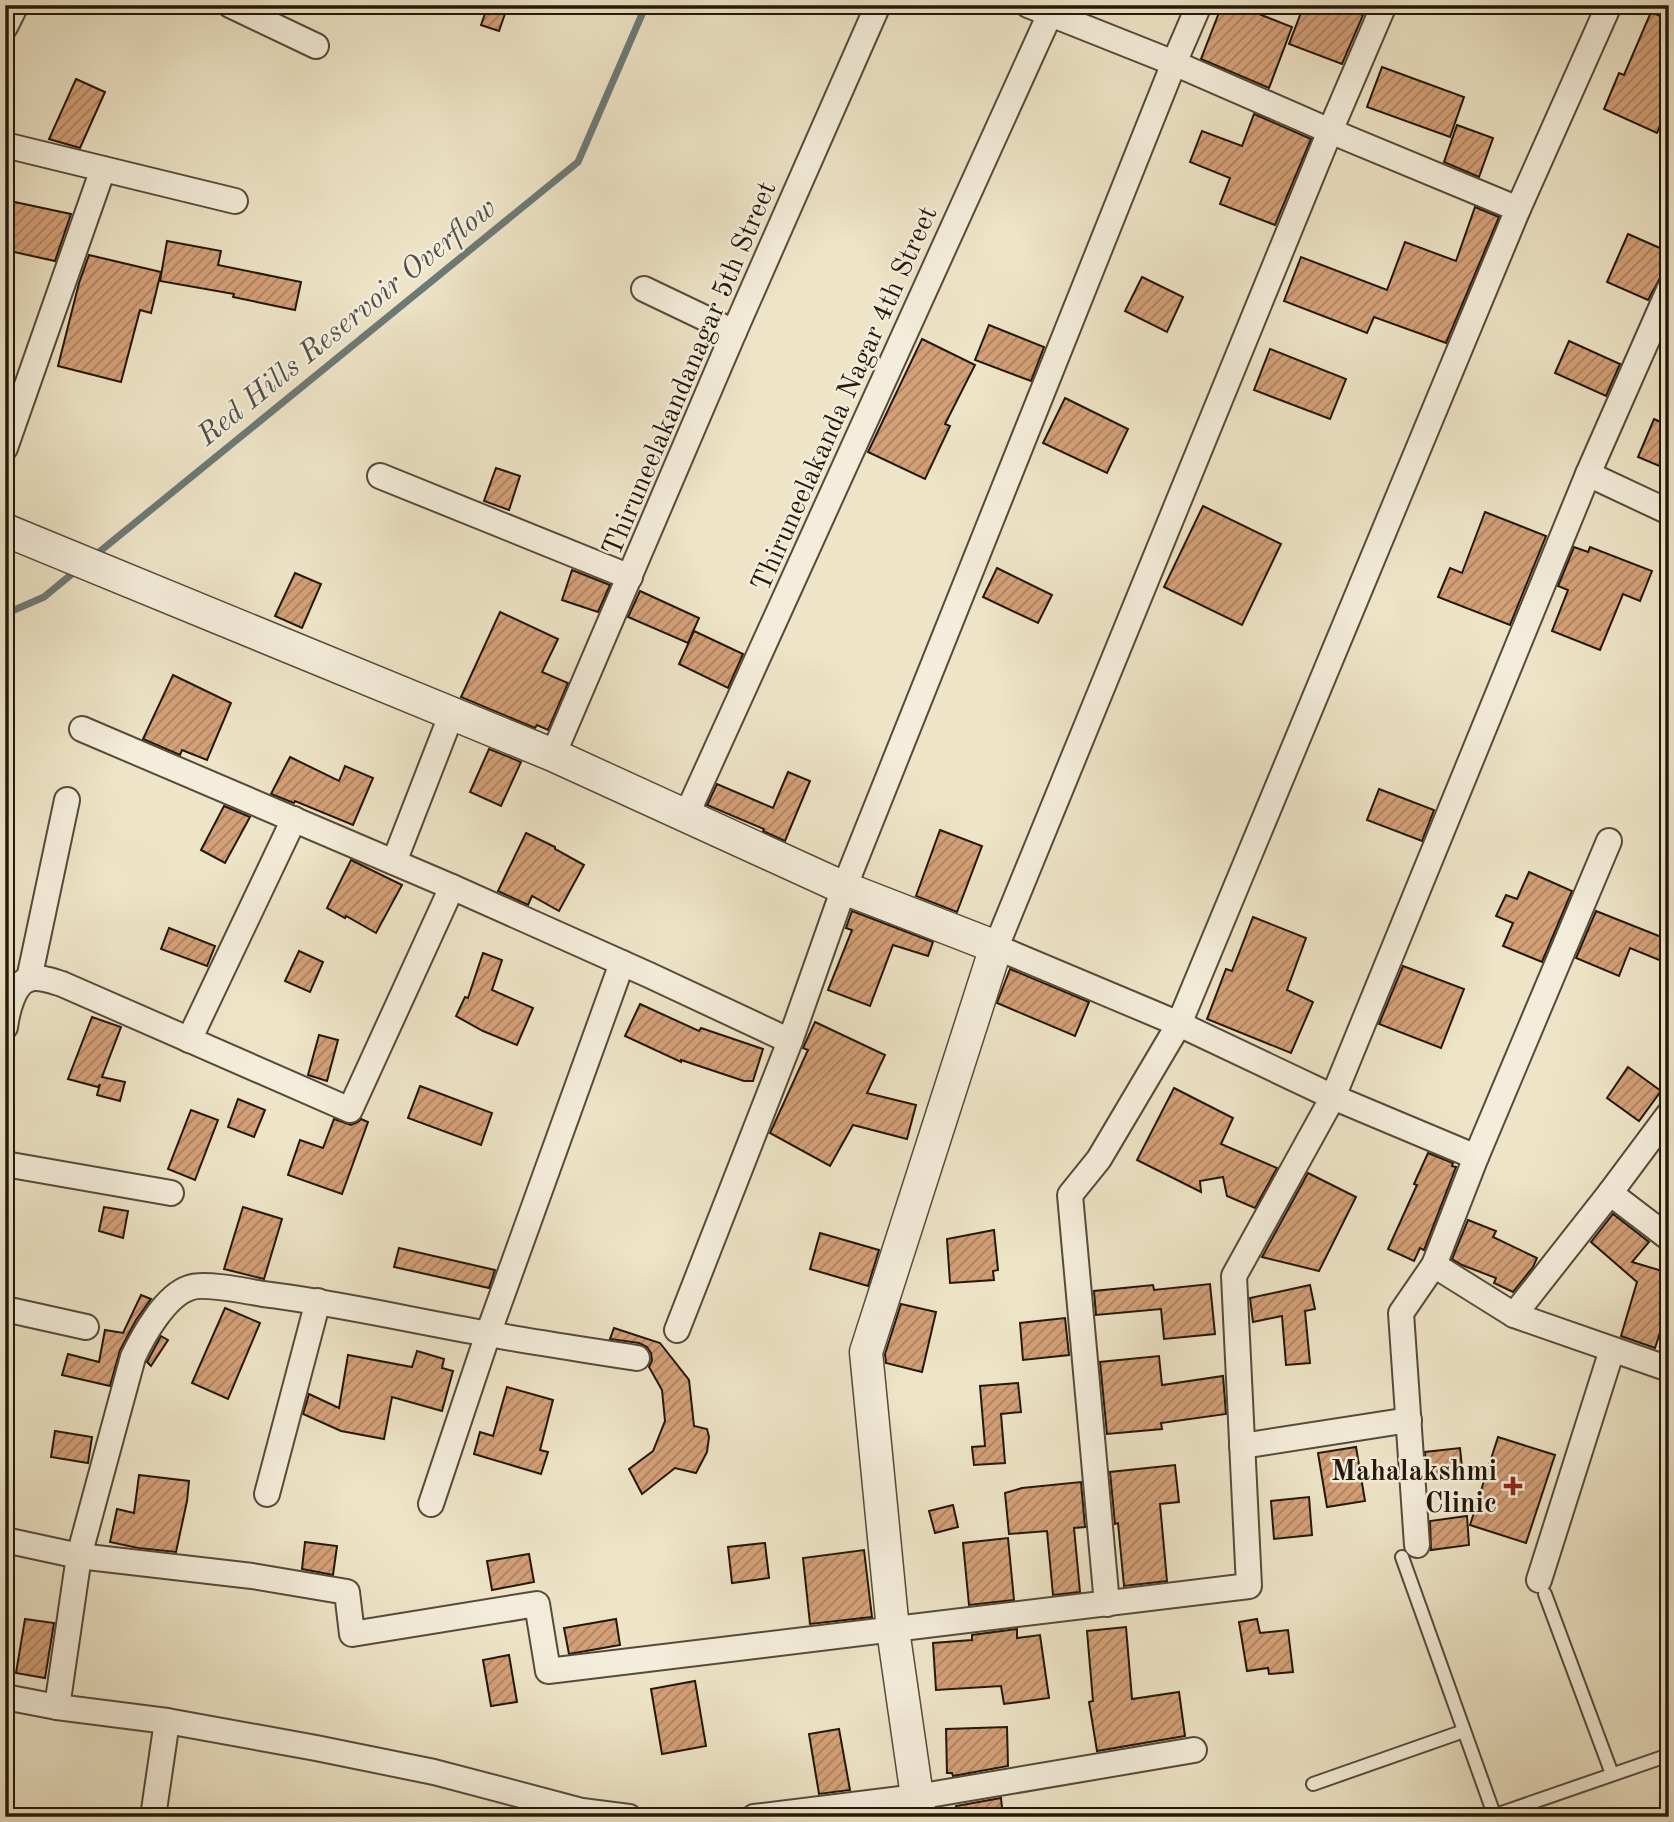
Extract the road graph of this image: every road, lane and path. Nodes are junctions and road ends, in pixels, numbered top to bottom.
1 (16, 5) edge
2 (230, 5) edge
3 (878, 5) edge
4 (1199, 5) edge
5 (1384, 5) edge
6 (1609, 5) edge
7 (1044, 8) edge
8 (5, 27) edge
9 (316, 46) dead end
10 (1174, 63) junction
11 (1330, 131) junction
12 (5, 145) edge
13 (103, 169) junction
14 (235, 201) dead end
15 (1518, 209) junction
16 (644, 289) dead end
17 (1669, 290) edge
18 (734, 332) junction
19 (5, 448) edge
20 (1588, 474) junction
21 (380, 477) dead end
22 (1669, 512) edge
23 (5, 530) edge
24 (630, 578) junction
25 (452, 713) junction
26 (82, 729) dead end
27 (553, 755) junction
28 (67, 800) dead end
29 (686, 816) junction
30 (294, 819) junction
31 (1609, 841) dead end
32 (394, 862) junction
33 (452, 887) junction
34 (844, 888) junction
35 (996, 947) junction
36 (622, 963) junction
37 (29, 979) junction
38 (1179, 1024) junction
39 (5, 1027) edge
40 (190, 1040) junction
41 (790, 1041) junction
42 (1333, 1097) junction
43 (1669, 1114) edge
44 (1476, 1157) junction
45 (5, 1164) edge
46 (1611, 1192) junction
47 (171, 1193) dead end
48 (1669, 1238) edge
49 (1434, 1265) junction
50 (318, 1301) junction
51 (5, 1309) edge
52 (1514, 1315) junction
53 (86, 1327) dead end
54 (677, 1330) dead end
55 (488, 1334) junction
56 (1612, 1350) junction
57 (637, 1359) dead end
58 (1669, 1369) edge
59 (1409, 1420) junction
60 (1242, 1446) junction
61 (267, 1494) dead end
62 (431, 1504) dead end
63 (5, 1540) edge
64 (1409, 1551) joint
65 (79, 1556) junction
66 (1542, 1587) joint
67 (1107, 1604) junction
68 (893, 1630) junction
69 (5, 1697) edge
70 (57, 1707) junction
71 (167, 1721) junction
72 (1464, 1731) junction
73 (1195, 1750) dead end
74 (1669, 1755) edge
75 (1612, 1774) junction
76 (1312, 1784) dead end
77 (918, 1807) edge
78 (1493, 1816) edge
79 (153, 1817) edge
80 (629, 1817) edge
81 (754, 1817) edge

1 - 8 street
2 - 9 street
3 - 18 street, Thiruneelakandanagar 5th Street
4 - 10 street
5 - 11 street
6 - 15 street
7 - 10 street
7 - 29 street, Thiruneelakanda Nagar 4th Street
10 - 11 street
10 - 34 street
11 - 15 street
11 - 35 street
12 - 13 street
13 - 14 street
13 - 19 street
15 - 38 street
16 - 18 street
17 - 20 street
18 - 24 street, Thiruneelakandanagar 5th Street
20 - 22 street
20 - 42 street
21 - 24 street
23 - 25 street
24 - 27 street, Thiruneelakandanagar 5th Street
25 - 27 street
25 - 32 street
26 - 30 street
27 - 29 street
28 - 37 street
29 - 34 street
30 - 32 street
30 - 40 street
31 - 44 street
32 - 33 street
33 - 36 street
33 - 40 street
34 - 35 street
34 - 41 street
35 - 38 street
35 - 68 street
36 - 41 street
36 - 55 street
37 - 39 street
37 - 40 street
38 - 42 street
38 - 67 street
41 - 54 street
42 - 44 street
42 - 60 street
43 - 46 street
44 - 49 street
45 - 47 street
46 - 48 street
46 - 52 street
49 - 52 street
49 - 59 street
50 - 55 street
50 - 61 street
50 - 65 street
51 - 53 street
52 - 56 street
55 - 57 street
55 - 62 street
56 - 58 street
56 - 66 street
59 - 60 street
59 - 64 street
60 - 67 street
63 - 65 street
64 - 72 lane
65 - 68 street
65 - 70 street
66 - 75 lane
67 - 68 street
68 - 77 street
69 - 70 street
70 - 71 street
71 - 79 street
71 - 80 street
72 - 76 lane
72 - 78 lane
73 - 77 street
74 - 75 lane
75 - 78 lane
77 - 81 street

